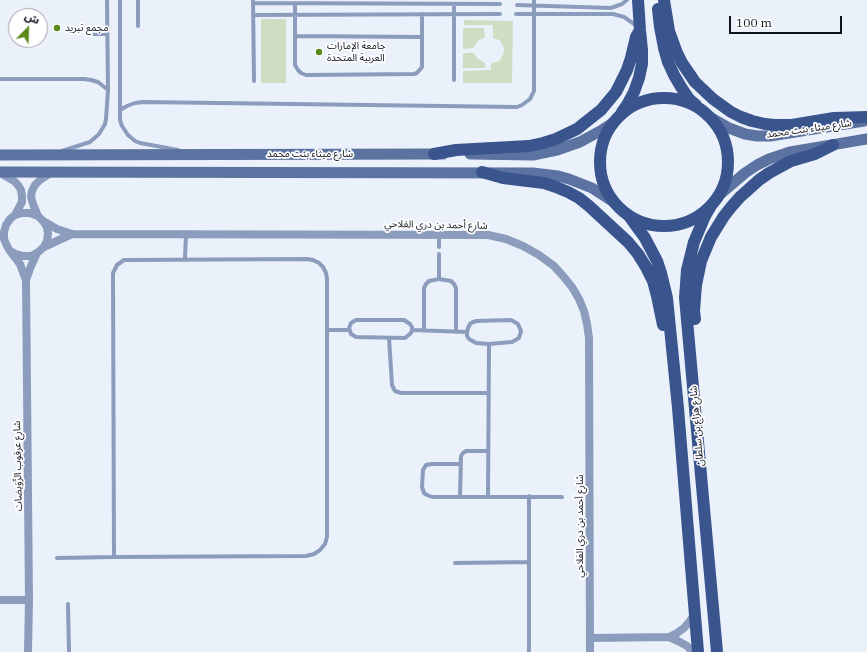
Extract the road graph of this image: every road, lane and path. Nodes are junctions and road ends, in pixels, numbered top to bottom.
1 (106, 0) edge
2 (120, 0) edge
3 (138, 0) edge
4 (627, 0) edge
5 (638, 0) edge
6 (658, 0) edge
7 (664, 0) edge
8 (253, 1) edge
9 (534, 2) edge
10 (295, 3) junction
11 (498, 3) edge
12 (454, 4) junction
13 (516, 5) dead end
14 (422, 14) junction
15 (454, 14) junction
16 (500, 14) dead end
17 (516, 14) dead end
18 (534, 14) junction
19 (253, 15) junction
20 (295, 15) junction
21 (138, 26) dead end
22 (640, 29) junction
23 (87, 34) dead end
24 (107, 34) junction
25 (295, 36) junction
26 (422, 37) junction
27 (0, 79) edge
28 (454, 80) dead end
29 (254, 81) dead end
30 (108, 90) junction
31 (120, 110) junction
32 (703, 112) junction
33 (867, 117) edge
34 (615, 120) junction
35 (867, 121) edge
36 (867, 139) edge
37 (833, 145) junction
38 (50, 154) junction
39 (192, 154) junction
40 (434, 154) junction
41 (0, 155) edge
42 (0, 172) edge
43 (52, 172) junction
44 (482, 172) junction
45 (612, 200) junction
46 (715, 200) junction
47 (629, 216) junction
48 (12, 217) junction
49 (41, 218) junction
50 (0, 226) edge
51 (72, 234) junction
52 (186, 234) junction
53 (439, 234) junction
54 (6, 246) edge
55 (439, 246) dead end
56 (44, 247) junction
57 (37, 253) junction
58 (439, 254) dead end
59 (185, 259) junction
60 (439, 279) junction
61 (26, 280) junction
62 (327, 330) junction
63 (349, 330) junction
64 (412, 330) junction
65 (424, 330) junction
66 (456, 331) junction
67 (467, 332) junction
68 (389, 338) junction
69 (489, 344) junction
70 (672, 347) junction
71 (489, 393) junction
72 (695, 404) junction
73 (488, 451) junction
74 (460, 464) junction
75 (488, 496) junction
76 (529, 496) junction
77 (460, 497) junction
78 (562, 497) dead end
79 (114, 557) junction
80 (57, 558) dead end
81 (529, 562) junction
82 (455, 563) dead end
83 (0, 600) edge
84 (29, 600) junction
85 (68, 604) dead end
86 (695, 613) junction
87 (669, 637) junction
88 (590, 638) junction
89 (28, 652) edge
90 (69, 652) edge
91 (529, 652) edge
92 (590, 652) edge
93 (693, 652) edge
94 (698, 652) edge
95 (717, 652) edge

1 - 24 lane
2 - 31 lane
3 - 21 lane
4 - 9 lane
5 - 22 main road
6 - 32 main road
7 - 33 main road
8 - 10 lane
8 - 19 lane
9 - 13 lane
9 - 18 lane
10 - 12 lane
10 - 20 lane
11 - 12 lane
12 - 15 lane
14 - 15 lane
14 - 20 lane
14 - 26 lane
15 - 16 lane
15 - 28 lane
17 - 18 lane
18 - 22 lane
18 - 31 lane
19 - 20 lane
19 - 29 lane
20 - 25 lane
22 - 34 main road
22 - 40 main road
23 - 24 lane
24 - 30 lane
25 - 26 lane
25 - 26 lane
27 - 30 lane
30 - 38 lane
31 - 39 lane
32 - 34 main road
32 - 35 main road, شارع ميثاء بنت محمد
32 - 46 main road
34 - 40 main road, شارع ميثاء بنت محمد
34 - 45 main road
36 - 37 main road, شارع ميثاء بنت محمد
37 - 46 main road, شارع ميثاء بنت محمد
37 - 72 main road
38 - 39 main road, شارع ميثاء بنت محمد
38 - 41 main road, شارع ميثاء بنت محمد
39 - 40 main road, شارع ميثاء بنت محمد
42 - 43 main road, شارع ميثاء بنت محمد
42 - 48 street
43 - 44 main road, شارع ميثاء بنت محمد
43 - 49 street
44 - 45 main road, شارع ميثاء بنت محمد
44 - 70 main road
45 - 47 main road
46 - 47 main road
46 - 72 main road, شارع هزاع بن سلطان
47 - 70 main road, شارع هزاع بن سلطان
48 - 49 street
48 - 50 street
48 - 54 street
49 - 51 street, شارع أحمد بن دري الفلاحي
49 - 56 street
51 - 52 street, شارع أحمد بن دري الفلاحي
51 - 56 street, شارع أحمد بن دري الفلاحي
52 - 53 street, شارع أحمد بن دري الفلاحي
52 - 59 lane
53 - 55 lane
53 - 88 street, شارع أحمد بن دري الفلاحي
54 - 57 street
54 - 61 street, شارع عرقوب الرِّوَيضات
56 - 57 street
57 - 61 street, شارع عرقوب الرِّوَيضات
58 - 60 lane
59 - 62 lane
59 - 79 lane
60 - 65 lane
60 - 66 lane
61 - 84 street, شارع عرقوب الرِّوَيضات
62 - 63 lane
62 - 79 lane
63 - 64 lane
63 - 68 lane
64 - 65 lane
64 - 68 lane
65 - 66 lane
66 - 67 lane
67 - 69 lane
67 - 69 lane
68 - 71 lane
69 - 71 lane
70 - 86 main road, شارع هزاع بن سلطان
71 - 73 lane
72 - 95 main road, شارع هزاع بن سلطان
73 - 74 lane
73 - 75 lane
74 - 77 lane
74 - 77 lane
75 - 76 lane
75 - 77 lane
76 - 78 lane
76 - 81 lane
79 - 80 lane
81 - 82 lane
81 - 91 lane
83 - 84 street
84 - 89 street, شارع عرقوب الرِّوَيضات
85 - 90 lane
86 - 87 street
86 - 94 main road, شارع هزاع بن سلطان
87 - 88 street
87 - 93 street
88 - 92 street, شارع أحمد بن دري الفلاحي

